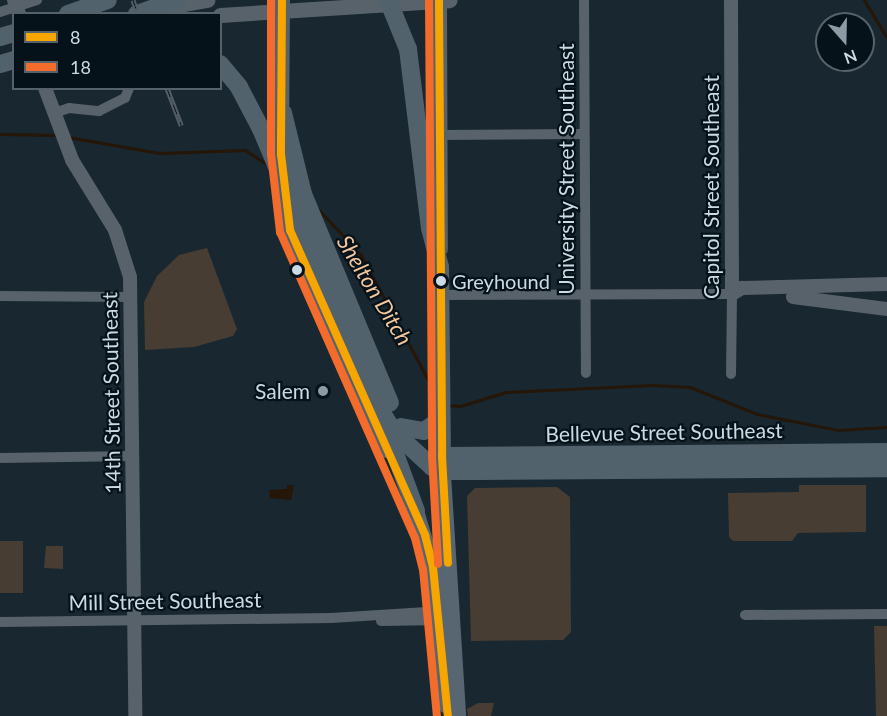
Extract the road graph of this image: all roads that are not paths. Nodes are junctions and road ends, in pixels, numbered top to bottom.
1 (36, 0) edge
2 (108, 0) edge
3 (207, 0) edge
4 (282, 0) edge
5 (388, 0) edge
6 (439, 0) edge
7 (450, 0) edge
8 (584, 0) edge
9 (731, 0) edge
10 (181, 2) edge
11 (16, 7) edge
12 (0, 12) edge
13 (74, 12) edge
14 (144, 12) edge
15 (222, 15) edge
16 (222, 67) edge
17 (46, 90) edge
18 (129, 92) edge
19 (284, 113) joint
20 (55, 115) junction
21 (584, 134) junction
22 (440, 135) junction
23 (287, 160) junction
24 (317, 244) junction
25 (440, 267) junction
26 (887, 284) edge
27 (586, 294) junction
28 (732, 294) junction
29 (441, 295) junction
30 (0, 296) edge
31 (131, 297) junction
32 (887, 309) edge
33 (586, 373) dead end
34 (731, 374) dead end
35 (377, 405) junction
36 (441, 417) junction
37 (403, 435) junction
38 (887, 452) edge
39 (134, 456) junction
40 (0, 458) edge
41 (439, 465) junction
42 (887, 468) edge
43 (415, 507) junction
44 (445, 611) junction
45 (887, 614) edge
46 (745, 615) dead end
47 (136, 620) junction
48 (0, 622) edge
49 (135, 716) edge
50 (448, 716) edge
51 (458, 716) edge

1 - 11 street
2 - 13 highway
3 - 10 main road
4 - 19 main road
5 - 25 highway
6 - 7 main road
6 - 15 main road
6 - 22 main road
8 - 21 street, University Street Southeast
9 - 28 street, Capitol Street Southeast
10 - 14 highway
11 - 12 street
16 - 24 highway
17 - 20 street, 14th Street Southeast
18 - 20 street
19 - 23 highway
20 - 31 street, 14th Street Southeast
21 - 22 street
21 - 27 street, University Street Southeast
22 - 25 main road
23 - 24 highway
23 - 43 main road
24 - 35 highway
24 - 37 highway
25 - 29 highway
26 - 28 street
27 - 28 street
27 - 29 street
27 - 33 street, University Street Southeast
28 - 32 street
28 - 34 street, Capitol Street Southeast
29 - 36 highway
30 - 31 street
31 - 39 street, 14th Street Southeast
35 - 37 highway
35 - 43 highway
36 - 37 highway
36 - 41 highway
37 - 41 highway
38 - 41 highway, Bellevue Street Southeast
39 - 40 street
39 - 47 street, 14th Street Southeast
41 - 42 highway, Bellevue Street Southeast
41 - 43 highway
41 - 44 main road
43 - 44 main road
44 - 47 street, Mill Street Southeast
44 - 50 main road
44 - 51 main road
45 - 46 street
47 - 48 street, Mill Street Southeast
47 - 49 street, 14th Street Southeast

